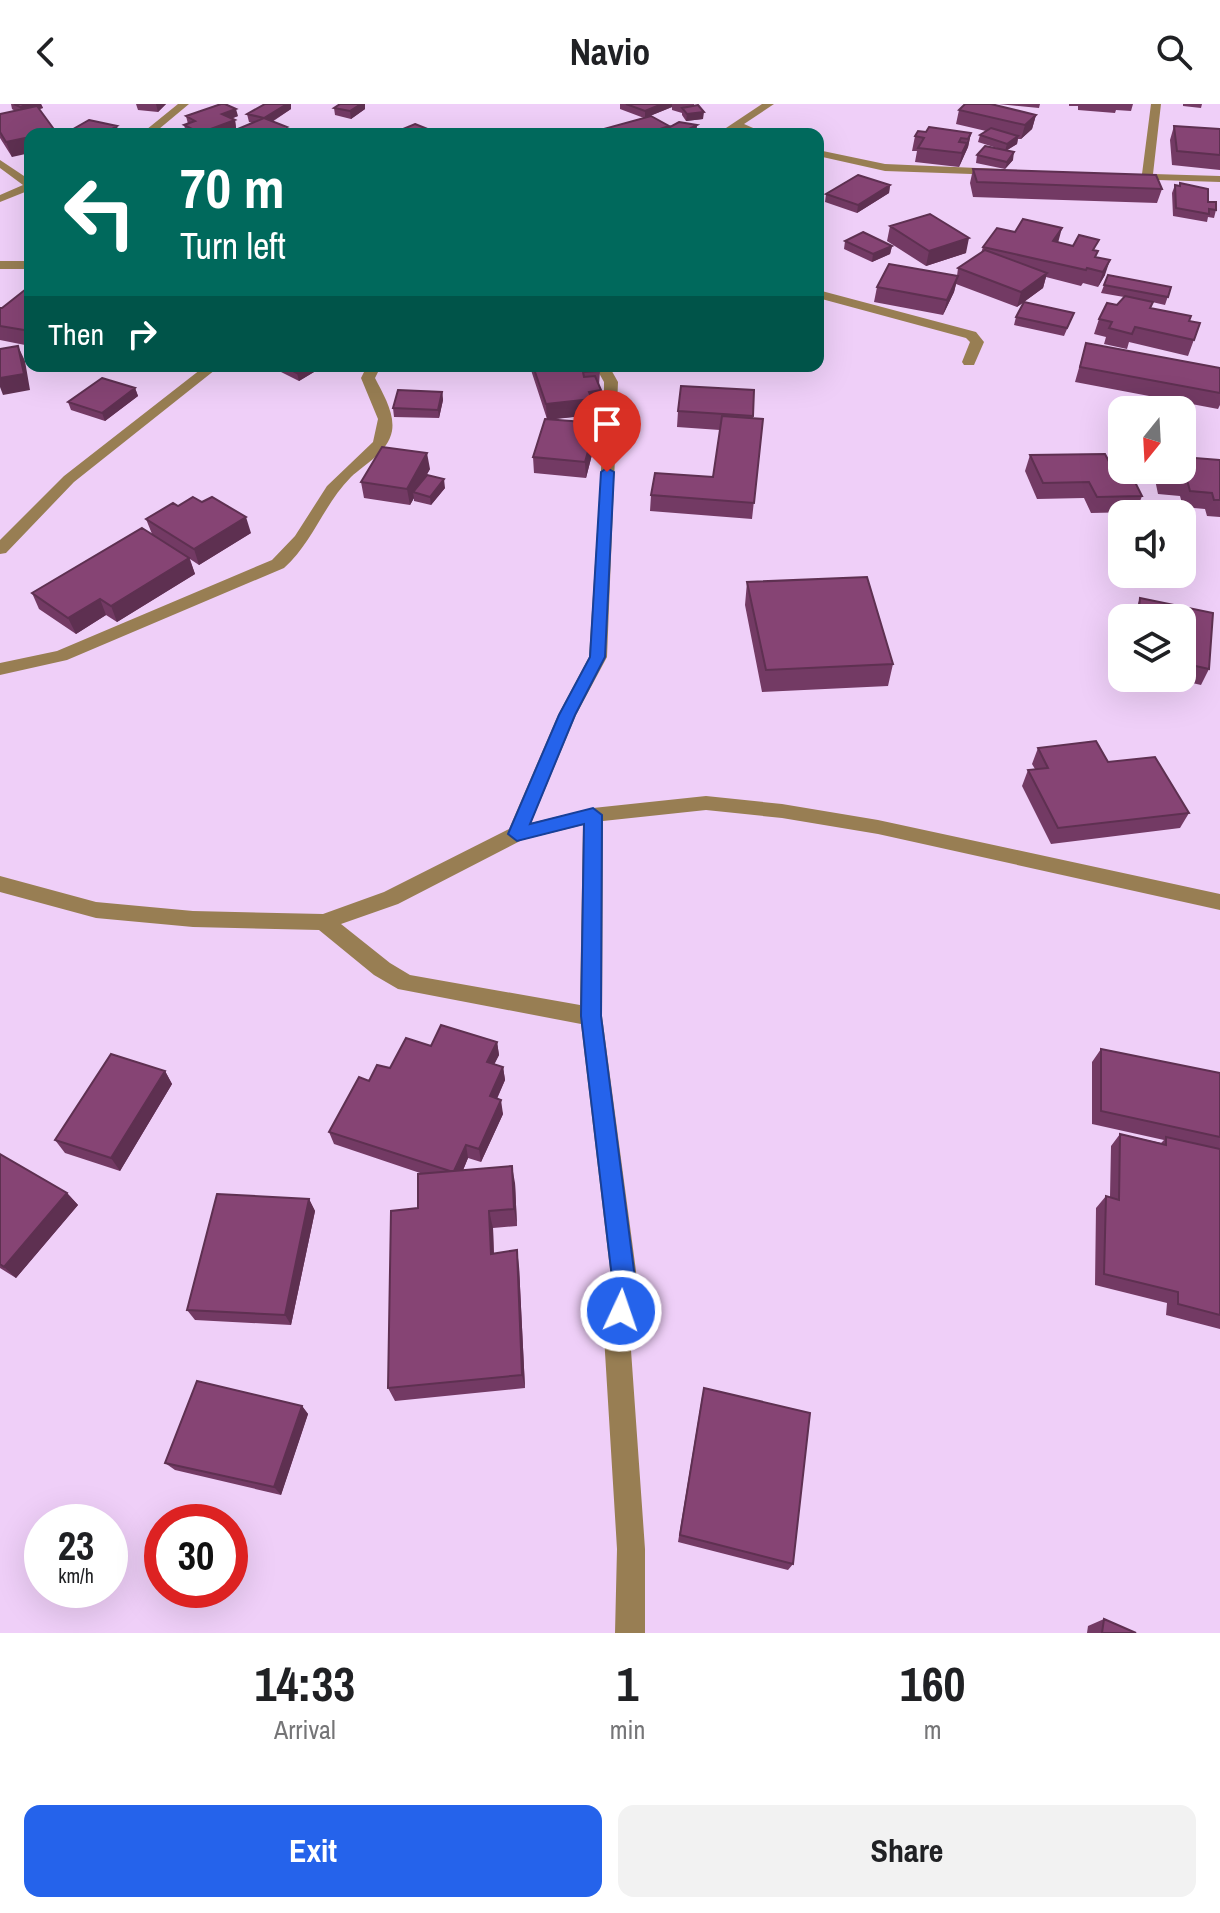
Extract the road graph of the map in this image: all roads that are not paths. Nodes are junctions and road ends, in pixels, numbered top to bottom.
1 (184, 104) edge
2 (769, 104) edge
3 (1156, 104) edge
4 (739, 126) junction
5 (161, 128) edge
6 (735, 128) edge
7 (745, 128) edge
8 (824, 155) edge
9 (0, 163) edge
10 (1007, 172) edge
11 (1116, 177) edge
12 (1147, 178) junction
13 (1220, 179) edge
14 (24, 181) edge
15 (24, 189) edge
16 (0, 199) edge
17 (0, 265) edge
18 (24, 265) edge
19 (824, 296) edge
20 (969, 362) dead end
21 (205, 372) edge
22 (371, 372) edge
23 (605, 372) edge
24 (0, 548) edge
25 (0, 669) edge
26 (593, 815) junction
27 (517, 834) junction
28 (0, 884) edge
29 (1220, 895) edge
30 (1220, 903) edge
31 (323, 922) junction
32 (591, 1016) junction
33 (630, 1633) edge

1 - 5 street
2 - 4 street
3 - 12 street
4 - 6 street
4 - 7 street
8 - 10 street
9 - 14 street
11 - 12 street
12 - 13 street
15 - 16 street
17 - 18 street
19 - 20 street
21 - 24 street
22 - 25 street
23 - 27 street
26 - 27 street
26 - 30 street
26 - 32 street
27 - 31 street
28 - 31 street
29 - 30 street
31 - 32 street
32 - 33 street

